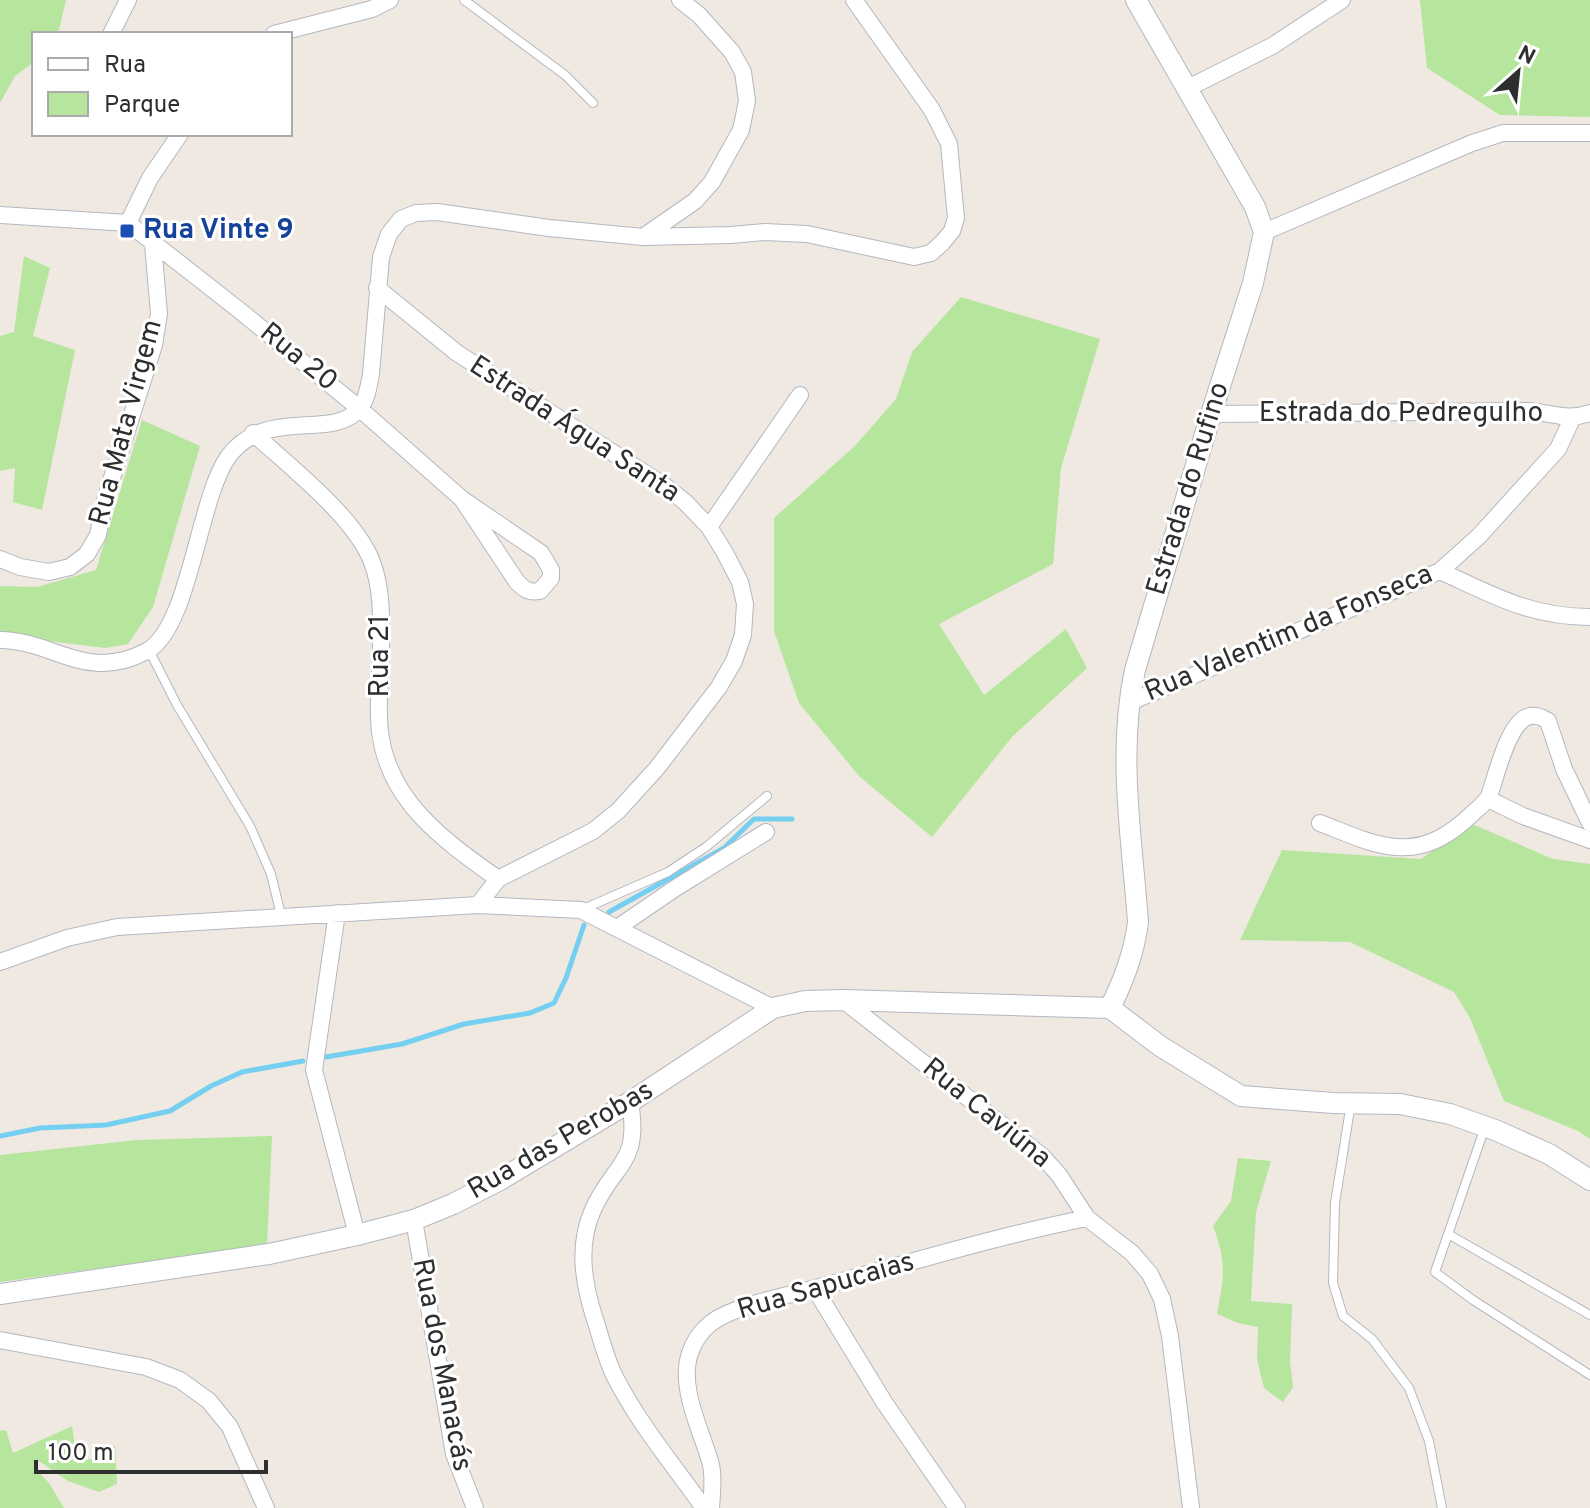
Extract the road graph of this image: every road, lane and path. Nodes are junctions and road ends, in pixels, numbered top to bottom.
1 (128, 0) edge
2 (390, 0) edge
3 (464, 0) edge
4 (680, 0) edge
5 (854, 0) edge
6 (1136, 0) edge
7 (1342, 0) edge
8 (112, 32) edge
9 (282, 32) edge
10 (1186, 89) junction
11 (593, 103) dead end
12 (1590, 133) edge
13 (179, 136) edge
14 (0, 215) edge
15 (128, 223) junction
16 (1264, 232) junction
17 (643, 237) junction
18 (153, 244) junction
19 (377, 288) junction
20 (800, 395) dead end
21 (360, 409) junction
22 (1590, 413) edge
23 (1211, 414) junction
24 (1572, 419) junction
25 (253, 433) junction
26 (462, 499) junction
27 (709, 527) junction
28 (0, 559) edge
29 (1440, 571) junction
30 (1590, 617) edge
31 (0, 640) edge
32 (149, 650) junction
33 (1128, 703) junction
34 (767, 796) dead end
35 (1488, 799) junction
36 (1320, 823) dead end
37 (1590, 823) edge
38 (766, 832) dead end
39 (1590, 840) edge
40 (498, 879) junction
41 (478, 905) junction
42 (581, 910) junction
43 (337, 913) junction
44 (281, 915) junction
45 (617, 928) junction
46 (0, 945) edge
47 (22, 953) junction
48 (0, 962) edge
49 (843, 1000) junction
50 (773, 1008) junction
51 (1110, 1008) junction
52 (630, 1102) junction
53 (1351, 1103) junction
54 (1485, 1126) junction
55 (1590, 1180) edge
56 (1087, 1218) junction
57 (414, 1220) junction
58 (1448, 1234) junction
59 (357, 1235) junction
60 (815, 1289) junction
61 (0, 1294) edge
62 (1590, 1315) edge
63 (0, 1340) edge
64 (1590, 1375) edge
65 (266, 1508) edge
66 (475, 1508) edge
67 (704, 1508) edge
68 (711, 1508) edge
69 (957, 1508) edge
70 (1191, 1508) edge
71 (1442, 1508) edge

1 - 8 street
2 - 9 street
3 - 11 lane
4 - 17 street
5 - 17 street
6 - 10 street
7 - 10 street
10 - 16 street
12 - 16 street
13 - 15 street
14 - 15 street
15 - 18 street, Rua 20
16 - 23 street, Estrada do Rufino
17 - 19 street
18 - 21 street, Rua 20
18 - 28 street, Rua Mata Virgem
19 - 21 street
19 - 27 street, Estrada Água Santa
20 - 27 street
21 - 25 street
21 - 26 street, Rua 20
22 - 24 street, Estrada do Pedregulho
23 - 24 street, Estrada do Pedregulho
23 - 33 street, Estrada do Rufino
24 - 29 street, Rua Valentim da Fonseca
25 - 32 street
25 - 40 street, Rua 21
26 - 26 street, Rua 20
27 - 40 street, Estrada Água Santa
29 - 30 street
29 - 33 street, Rua Valentim da Fonseca
31 - 32 street
32 - 44 lane
33 - 51 street, Estrada do Rufino
34 - 42 lane
35 - 36 street
35 - 37 street
35 - 39 street
38 - 45 street
40 - 41 street, Estrada Água Santa
41 - 42 street
41 - 43 street
42 - 45 street
43 - 44 street
43 - 59 street
44 - 47 street
45 - 50 street
46 - 47 street
47 - 48 street
49 - 50 street, Rua das Perobas
49 - 51 street, Rua das Perobas
49 - 56 street, Rua Caviúna
50 - 52 street, Rua das Perobas
51 - 53 street
52 - 57 street, Rua das Perobas
52 - 67 street
53 - 54 street
53 - 71 lane
54 - 55 street
54 - 58 lane
56 - 60 street, Rua Sapucaias
56 - 70 street, Rua Caviúna
57 - 59 street, Rua das Perobas
57 - 66 street, Rua dos Manacás
58 - 62 lane
58 - 64 lane
59 - 61 street, Rua das Perobas
60 - 68 street, Rua Sapucaias
60 - 69 street
63 - 65 street

